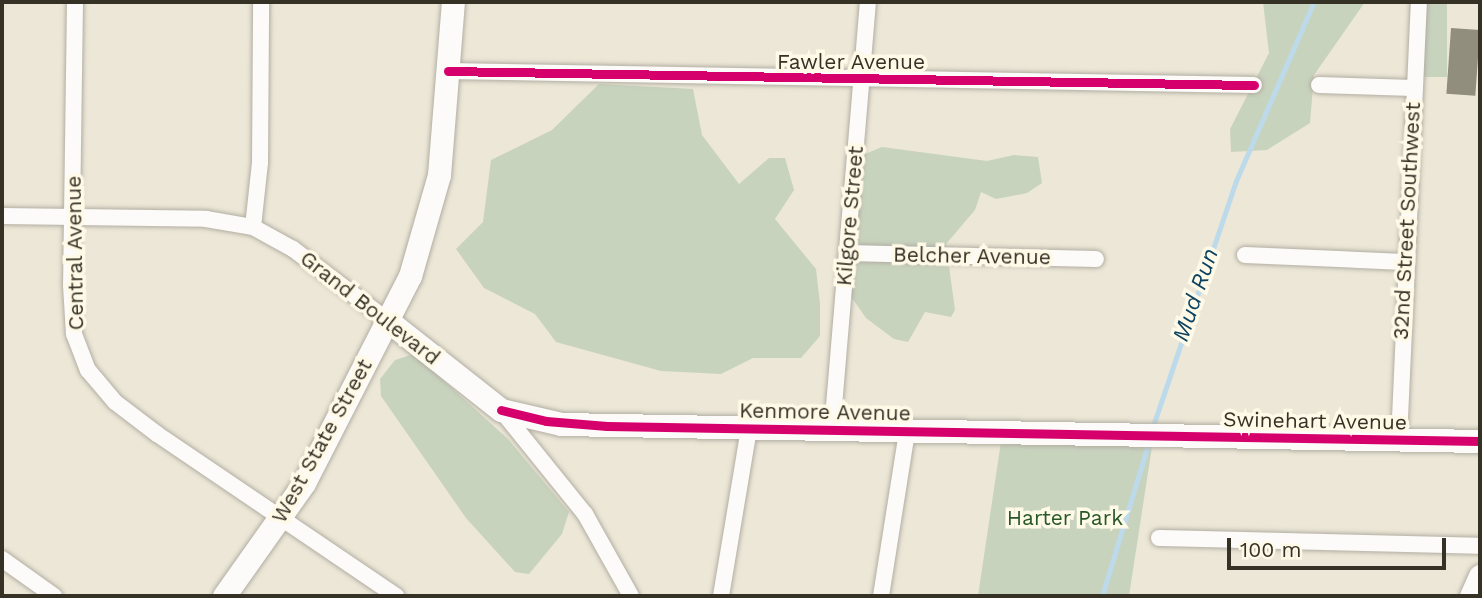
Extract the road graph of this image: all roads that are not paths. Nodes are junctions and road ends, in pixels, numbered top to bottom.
1 (75, 2) edge
2 (261, 2) edge
3 (453, 2) edge
4 (868, 2) edge
5 (1419, 2) edge
6 (448, 71) junction
7 (862, 79) junction
8 (1254, 85) dead end
9 (1319, 85) dead end
10 (1413, 88) junction
11 (2, 216) edge
12 (74, 218) junction
13 (253, 228) junction
14 (847, 253) junction
15 (1245, 256) dead end
16 (1096, 259) dead end
17 (1404, 262) junction
18 (387, 320) junction
19 (501, 410) junction
20 (749, 428) junction
21 (832, 429) junction
22 (908, 431) junction
23 (1148, 434) joint
24 (1399, 440) junction
25 (1480, 441) edge
26 (282, 518) junction
27 (1158, 538) dead end
28 (1480, 546) edge
29 (2, 559) edge
30 (1480, 576) edge
31 (54, 596) edge
32 (224, 596) edge
33 (396, 596) edge
34 (631, 596) edge
35 (721, 596) edge
36 (881, 596) edge
37 (1471, 596) edge

1 - 12 street, Central Avenue
2 - 13 street
3 - 6 street, West State Street
4 - 7 street, Kilgore Street
5 - 10 street, 32nd Street Southwest
6 - 7 street, Fawler Avenue
6 - 18 street, West State Street
7 - 8 street, Fawler Avenue
7 - 14 street, Kilgore Street
9 - 10 street
10 - 17 street, 32nd Street Southwest
11 - 12 street, Grand Boulevard
12 - 13 street, Grand Boulevard
12 - 26 street, Central Avenue
13 - 18 street, Grand Boulevard
14 - 16 street, Belcher Avenue
14 - 21 street, Kilgore Street
15 - 17 street
17 - 24 street, 32nd Street Southwest
18 - 19 street, Grand Boulevard
18 - 26 street, West State Street
19 - 20 street, Kenmore Avenue
19 - 34 street, Grand Boulevard
20 - 21 street, Kenmore Avenue
20 - 35 street
21 - 22 street, Kenmore Avenue
22 - 23 street, Kenmore Avenue
22 - 36 street
23 - 24 street, Swinehart Avenue
24 - 25 street, Swinehart Avenue
26 - 32 street, West State Street
26 - 33 street, Central Avenue
27 - 28 street
29 - 31 street
30 - 37 street

